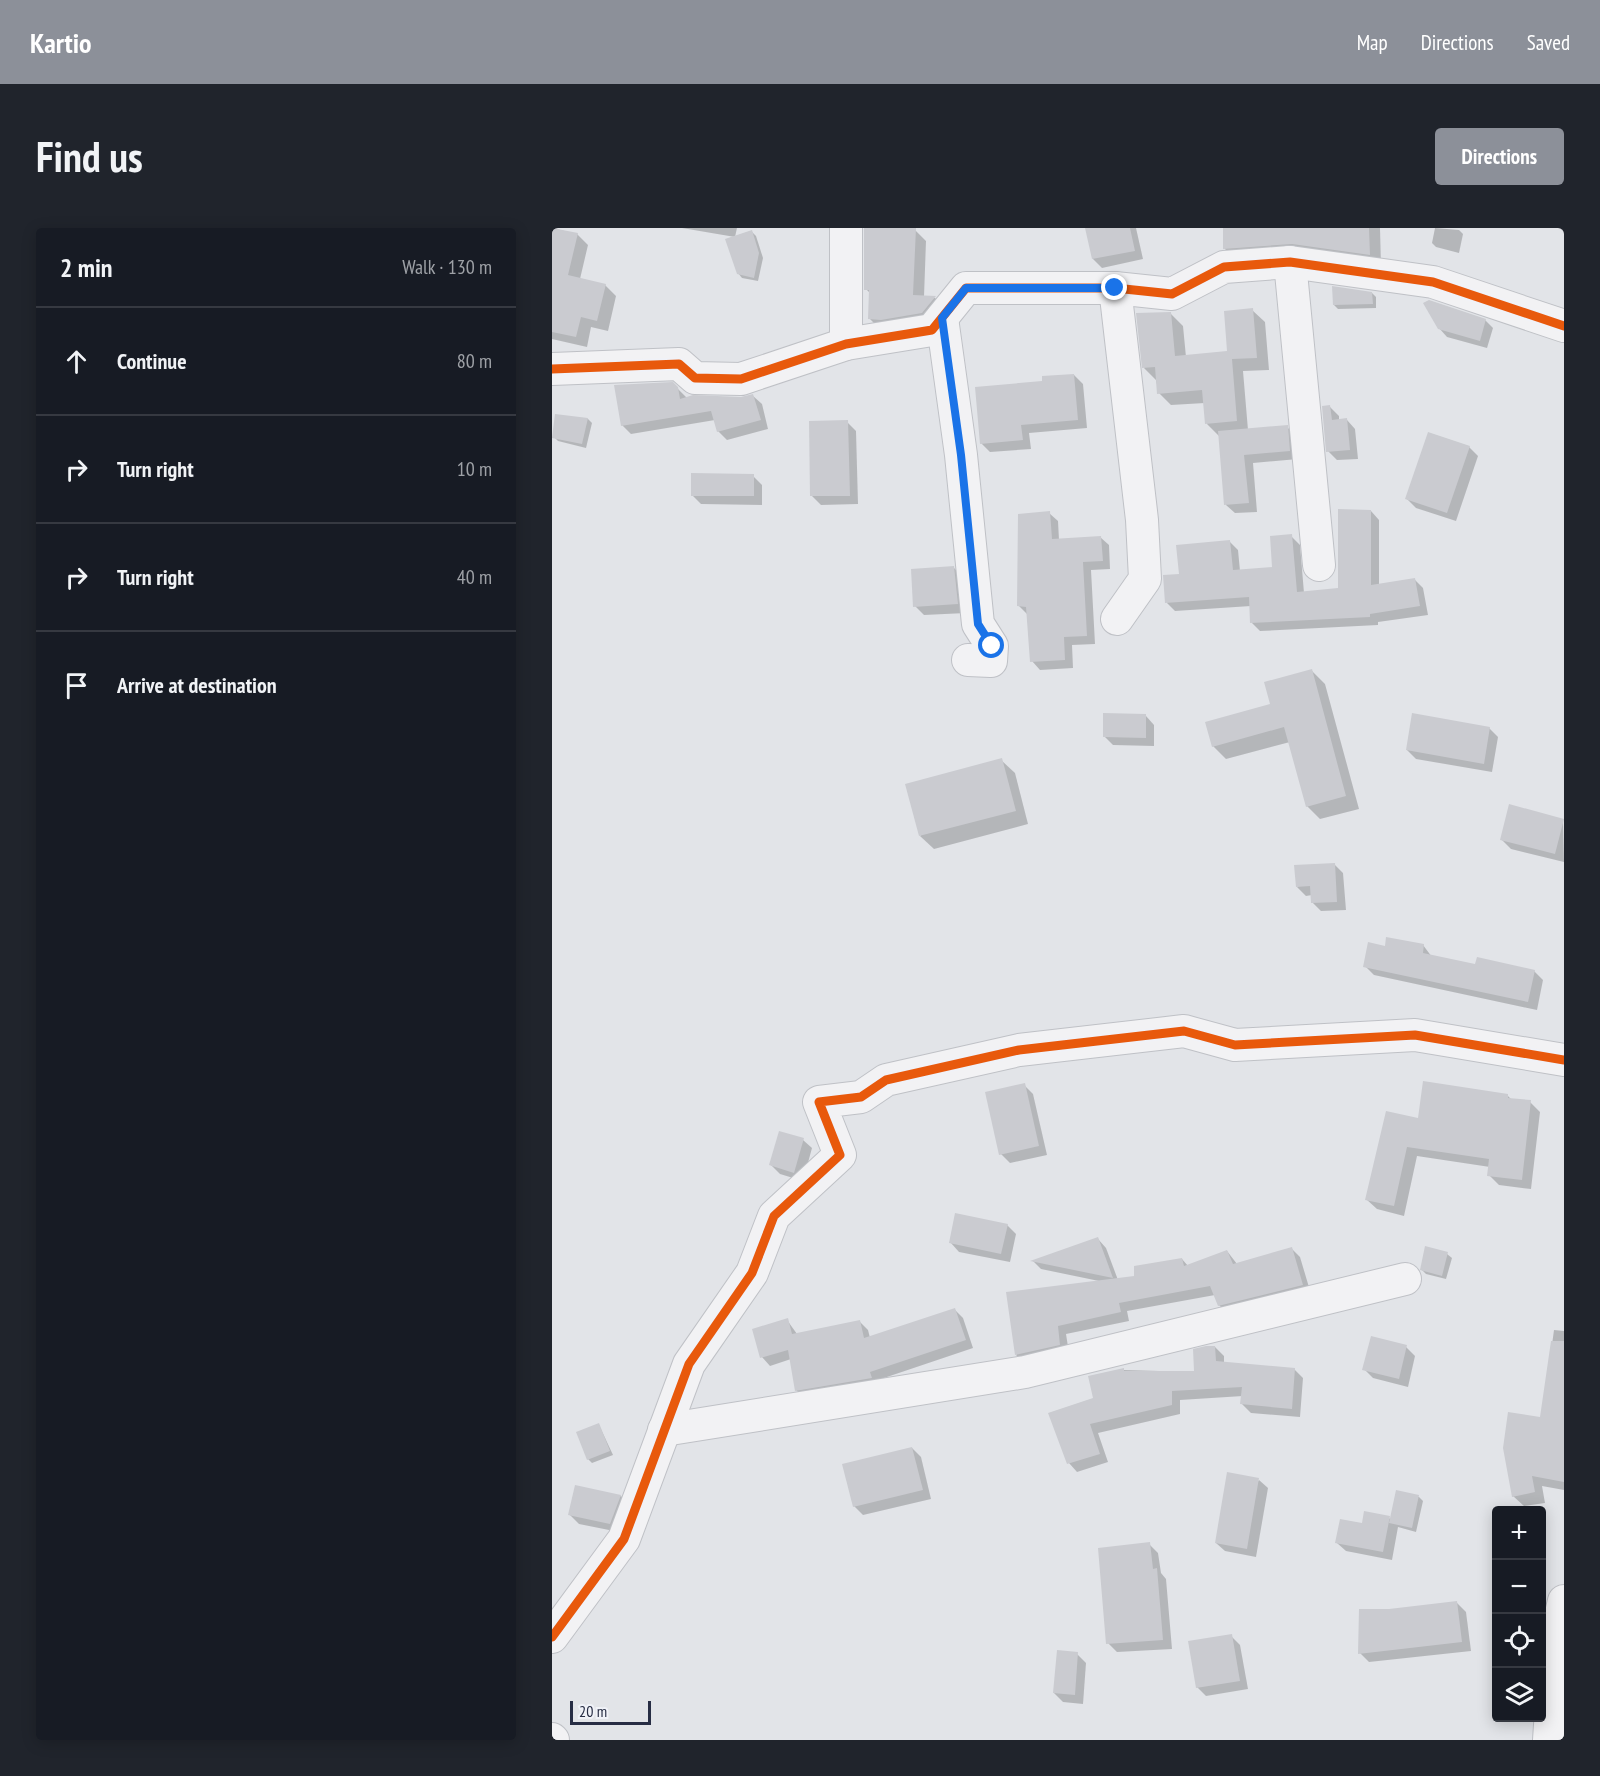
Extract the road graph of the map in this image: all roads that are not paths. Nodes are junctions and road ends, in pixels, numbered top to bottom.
1 (846, 228) edge
2 (1290, 262) junction
3 (1115, 288) junction
4 (942, 318) junction
5 (1564, 326) edge
6 (846, 344) junction
7 (552, 369) edge
8 (1319, 566) dead end
9 (1117, 620) dead end
10 (968, 660) dead end
11 (1564, 1060) edge
12 (1405, 1279) dead end
13 (664, 1430) junction
14 (1564, 1601) edge
15 (552, 1637) edge
16 (1549, 1740) edge

1 - 6 street
2 - 3 street
2 - 5 street
2 - 8 street
3 - 4 street
3 - 9 street
4 - 6 street
4 - 10 street
6 - 7 street
11 - 13 street
12 - 13 street
13 - 15 street
14 - 16 street

